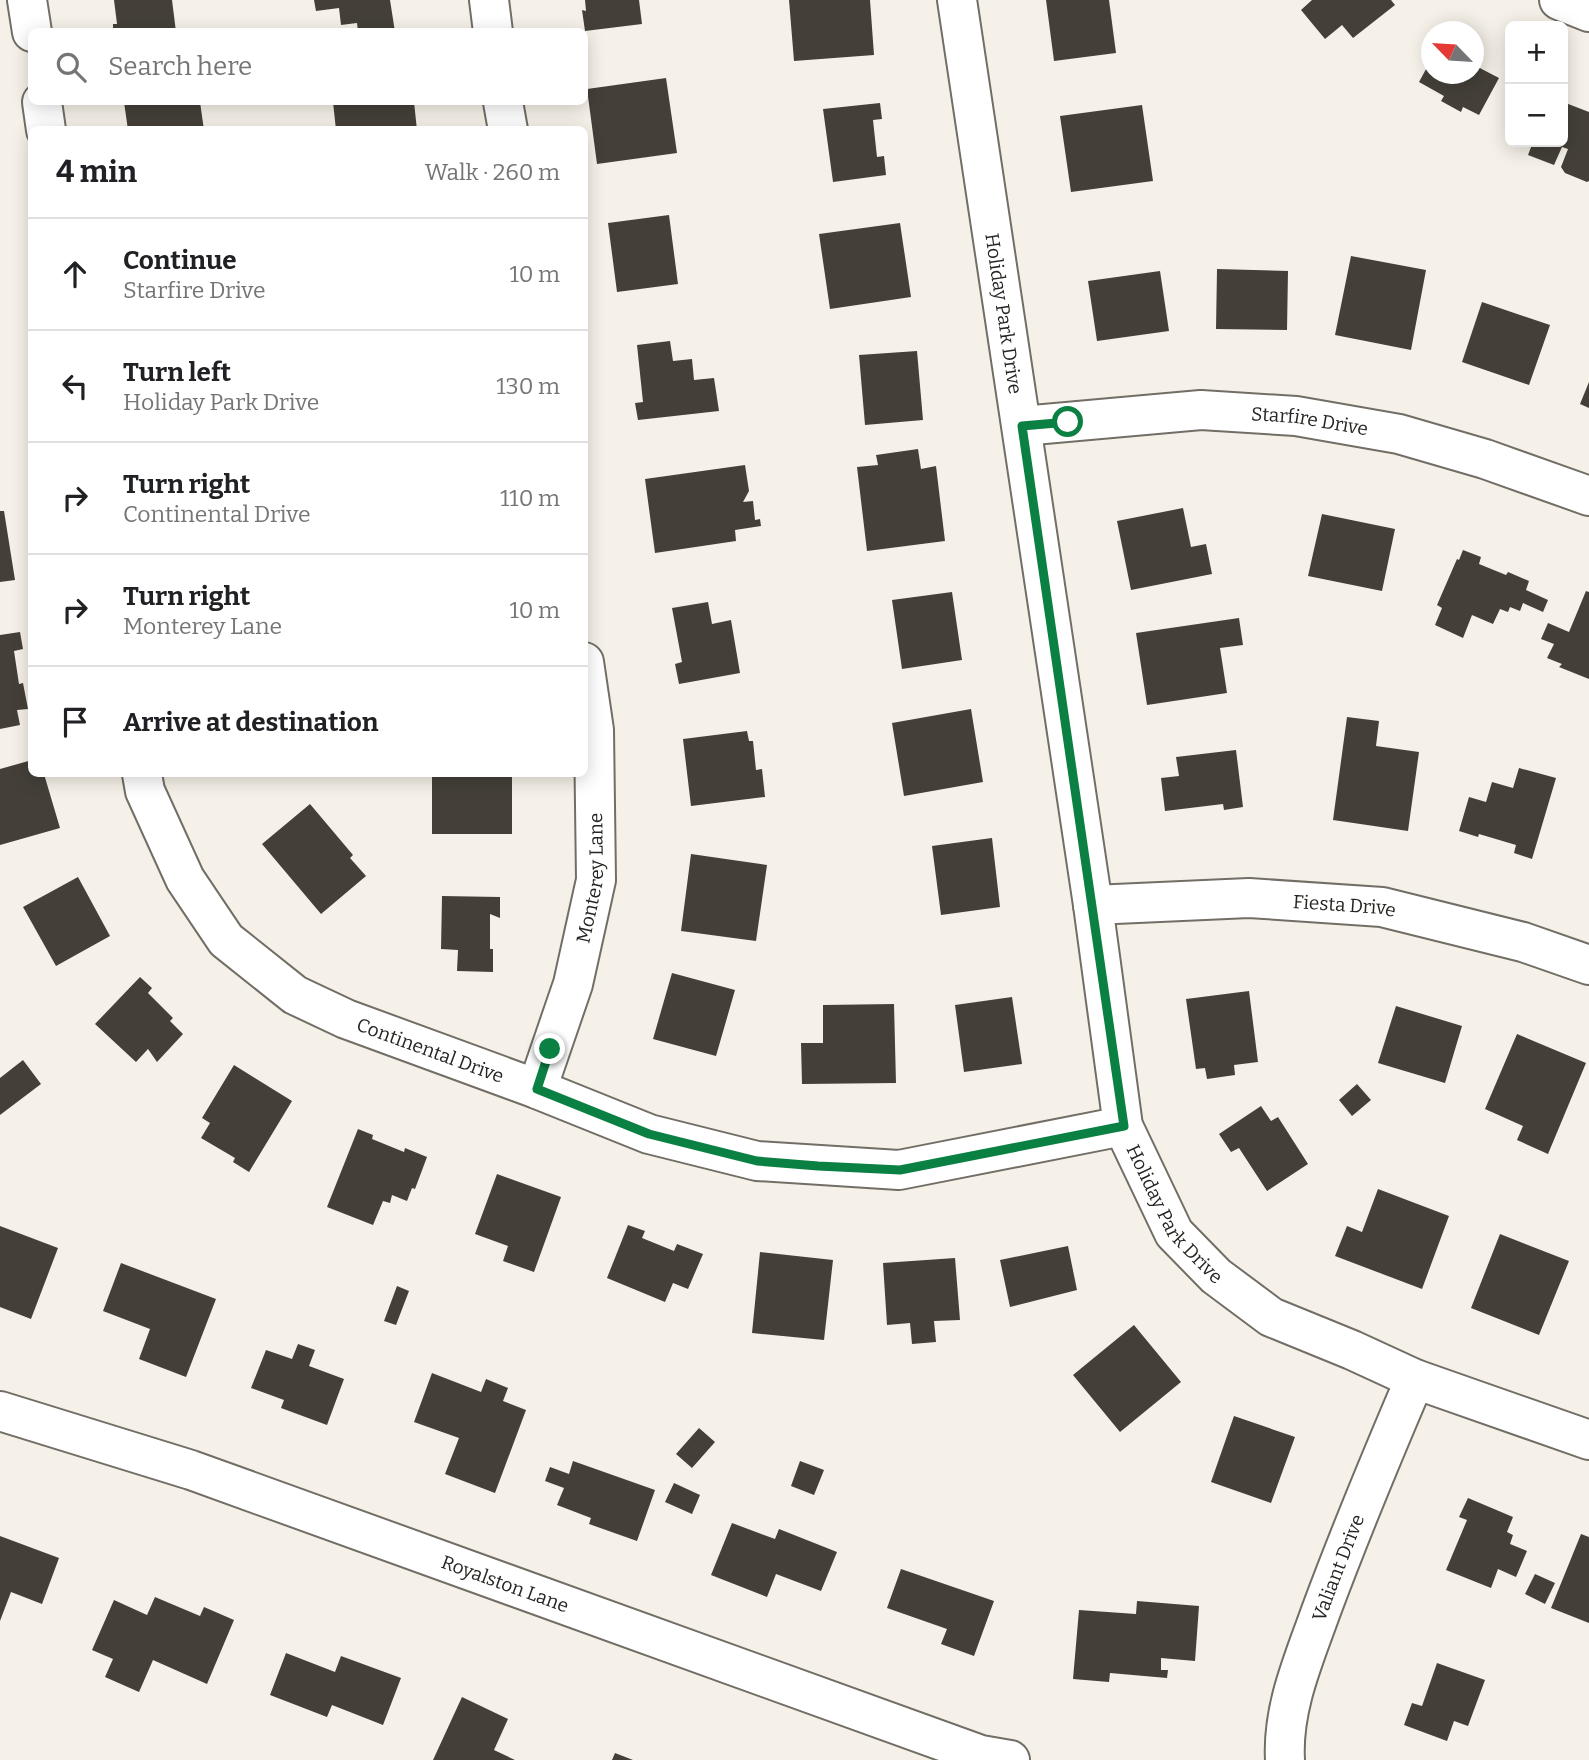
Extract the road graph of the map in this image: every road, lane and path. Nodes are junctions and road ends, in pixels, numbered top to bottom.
1 (27, 0) edge
2 (489, 0) edge
3 (957, 0) edge
4 (1559, 0) edge
5 (1589, 12) edge
6 (31, 28) edge
7 (492, 28) edge
8 (42, 105) edge
9 (504, 105) edge
10 (45, 126) edge
11 (507, 126) edge
12 (1022, 426) junction
13 (1589, 496) edge
14 (588, 689) edge
15 (142, 777) edge
16 (1093, 905) junction
17 (1589, 965) edge
18 (537, 1089) junction
19 (1124, 1126) junction
20 (1415, 1380) junction
21 (0, 1411) edge
22 (1589, 1440) edge
23 (1010, 1760) edge
24 (1285, 1760) edge

1 - 6 street
2 - 7 street
3 - 12 street, Holiday Park Drive
4 - 5 street
8 - 10 street
9 - 11 street
12 - 13 street, Starfire Drive
12 - 16 street, Holiday Park Drive
14 - 18 street, Monterey Lane
15 - 18 street, Continental Drive
16 - 17 street, Fiesta Drive
16 - 19 street, Holiday Park Drive
18 - 19 street, Continental Drive
19 - 20 street, Holiday Park Drive
20 - 22 street, Holiday Park Drive
20 - 24 street, Valiant Drive
21 - 23 street, Royalston Lane

